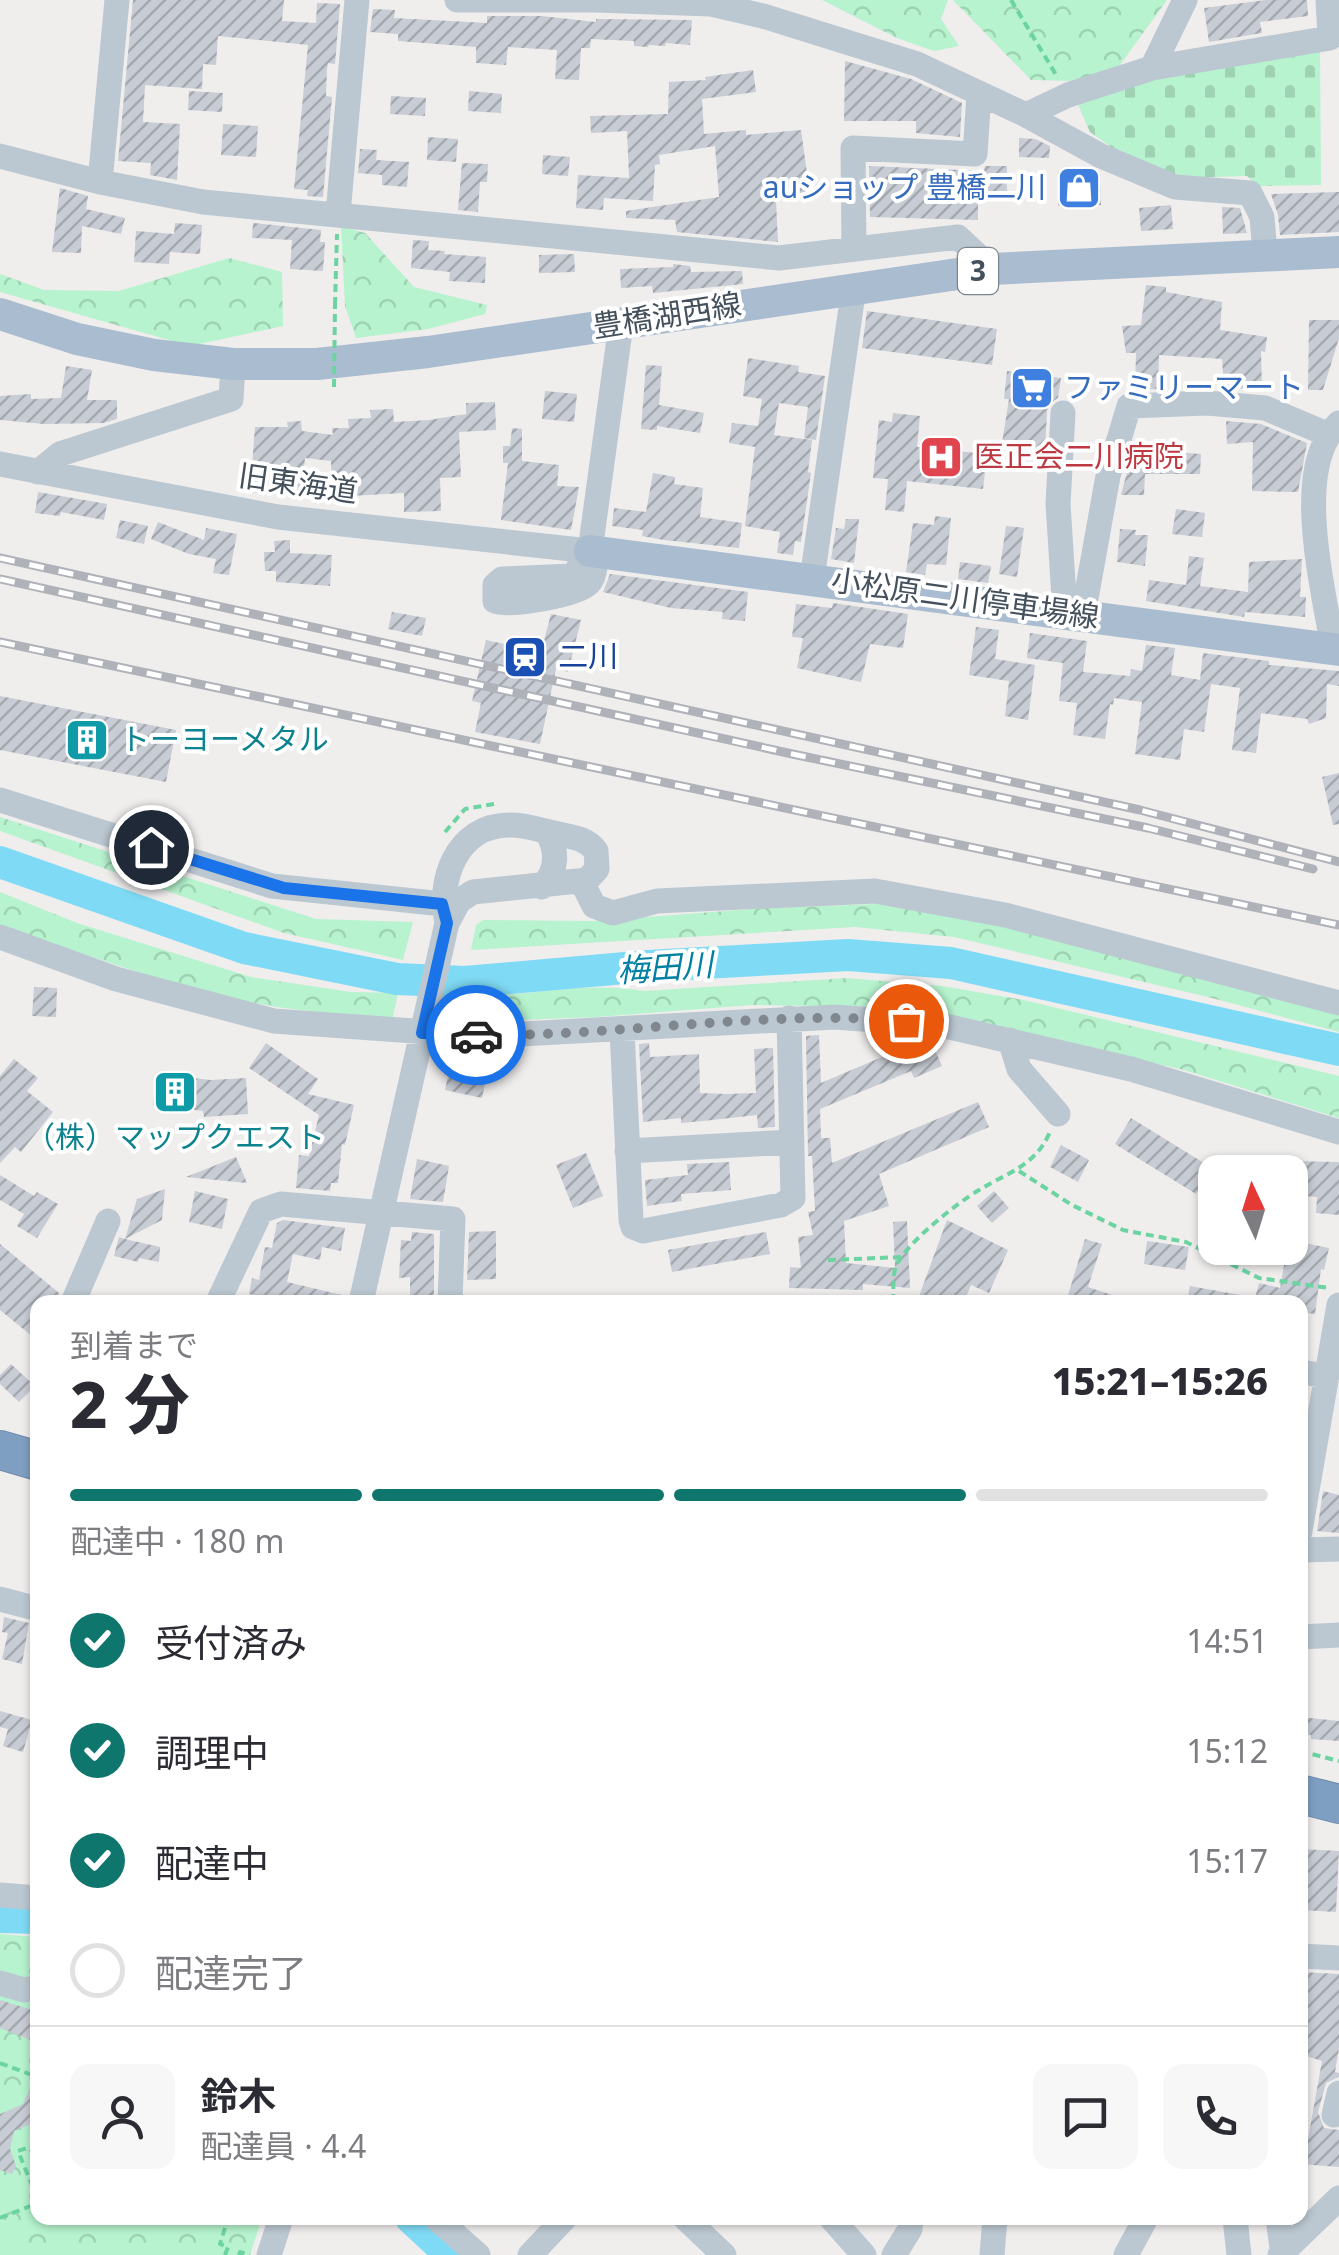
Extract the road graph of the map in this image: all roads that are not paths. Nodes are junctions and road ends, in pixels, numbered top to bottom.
1 (117, 0) edge
2 (357, 0) edge
3 (457, 0) edge
4 (592, 0) edge
5 (1185, 0) edge
6 (1328, 0) edge
7 (1152, 68) junction
8 (979, 94) junction
9 (1026, 115) junction
10 (0, 156) edge
11 (100, 182) junction
12 (338, 214) junction
13 (854, 249) junction
14 (1339, 252) edge
15 (1266, 254) junction
16 (992, 270) junction
17 (854, 288) junction
18 (0, 314) edge
19 (621, 324) junction
20 (234, 364) junction
21 (1064, 413) dead end
22 (1333, 428) edge
23 (0, 464) edge
24 (38, 472) junction
25 (590, 551) junction
26 (812, 579) junction
27 (1074, 614) junction
28 (1336, 649) edge
29 (0, 800) edge
30 (547, 832) junction
31 (454, 838) junction
32 (582, 882) junction
33 (542, 886) junction
34 (480, 891) junction
35 (445, 913) junction
36 (0, 937) edge
37 (1339, 1003) edge
38 (789, 1018) junction
39 (423, 1028) junction
40 (622, 1030) junction
41 (1010, 1040) junction
42 (1058, 1114) road end
43 (1339, 1132) edge
44 (792, 1142) junction
45 (627, 1151) junction
46 (379, 1212) junction
47 (108, 1221) dead end
48 (76, 1295) edge
49 (221, 1295) edge
50 (362, 1295) edge
51 (450, 1295) edge
52 (1339, 1306) edge
53 (1308, 1373) edge
54 (1328, 1376) junction
55 (0, 1426) edge
56 (30, 1434) edge
57 (0, 1450) edge
58 (30, 1459) edge
59 (1308, 1487) edge
60 (1308, 1550) edge
61 (1339, 1550) edge
62 (0, 1599) edge
63 (30, 1607) edge
64 (1339, 1635) edge
65 (1308, 1637) edge
66 (1308, 1772) edge
67 (1339, 1778) edge
68 (1308, 1796) edge
69 (1339, 1804) edge
70 (0, 1895) edge
71 (30, 1897) edge
72 (1308, 1956) edge
73 (1339, 1958) edge
74 (0, 1982) edge
75 (30, 1989) edge
76 (1339, 2198) edge
77 (279, 2225) edge
78 (444, 2225) edge
79 (558, 2225) edge
80 (693, 2225) edge
81 (837, 2225) edge
82 (910, 2225) edge
83 (994, 2225) edge
84 (1142, 2225) edge
85 (1236, 2225) edge
86 (1279, 2225) edge
87 (269, 2255) edge
88 (478, 2255) edge
89 (530, 2255) edge
90 (724, 2255) edge
91 (864, 2255) edge
92 (894, 2255) edge
93 (992, 2255) edge
94 (1126, 2255) edge
95 (1239, 2255) edge
96 (1282, 2255) edge

1 - 11 street
2 - 12 street
3 - 4 street
4 - 8 street
5 - 7 street
6 - 7 street
7 - 9 street
8 - 9 street
8 - 13 street
9 - 15 street
10 - 11 street
11 - 12 street
12 - 13 street
13 - 16 street
14 - 15 main road, 豊橋湖西線 / 3
15 - 16 main road, 豊橋湖西線 / 3
16 - 17 main road, 豊橋湖西線 / 3
17 - 19 main road, 豊橋湖西線 / 3
17 - 26 street
18 - 20 main road, 豊橋湖西線 / 3
19 - 20 main road, 豊橋湖西線 / 3
19 - 25 street
20 - 24 street
21 - 27 street
22 - 27 street
22 - 28 street
23 - 24 street, 旧東海道
24 - 25 street, 旧東海道
25 - 26 main road, 小松原二川停車場線
26 - 27 main road, 小松原二川停車場線
27 - 28 main road, 小松原二川停車場線
29 - 35 street
30 - 31 street
30 - 32 street
30 - 33 street
31 - 34 street
31 - 35 street
32 - 33 street
32 - 37 street
33 - 34 street
34 - 35 street
35 - 39 street
36 - 39 street
38 - 40 street
38 - 41 street
38 - 44 street
39 - 40 street
39 - 46 street
40 - 45 street
41 - 42 street
41 - 43 street
44 - 45 street
44 - 45 street
46 - 49 street
46 - 50 street
46 - 51 street
47 - 48 street
52 - 54 street
53 - 54 street
54 - 59 street
55 - 56 highway
57 - 58 highway
60 - 61 street
62 - 63 street
64 - 65 street
66 - 67 highway
68 - 69 highway
70 - 71 street
72 - 73 street
74 - 75 street
76 - 96 street
77 - 87 street
78 - 88 street
79 - 89 street
80 - 90 street
81 - 91 street
82 - 92 street
83 - 93 street
84 - 94 street
85 - 95 street
86 - 96 street

